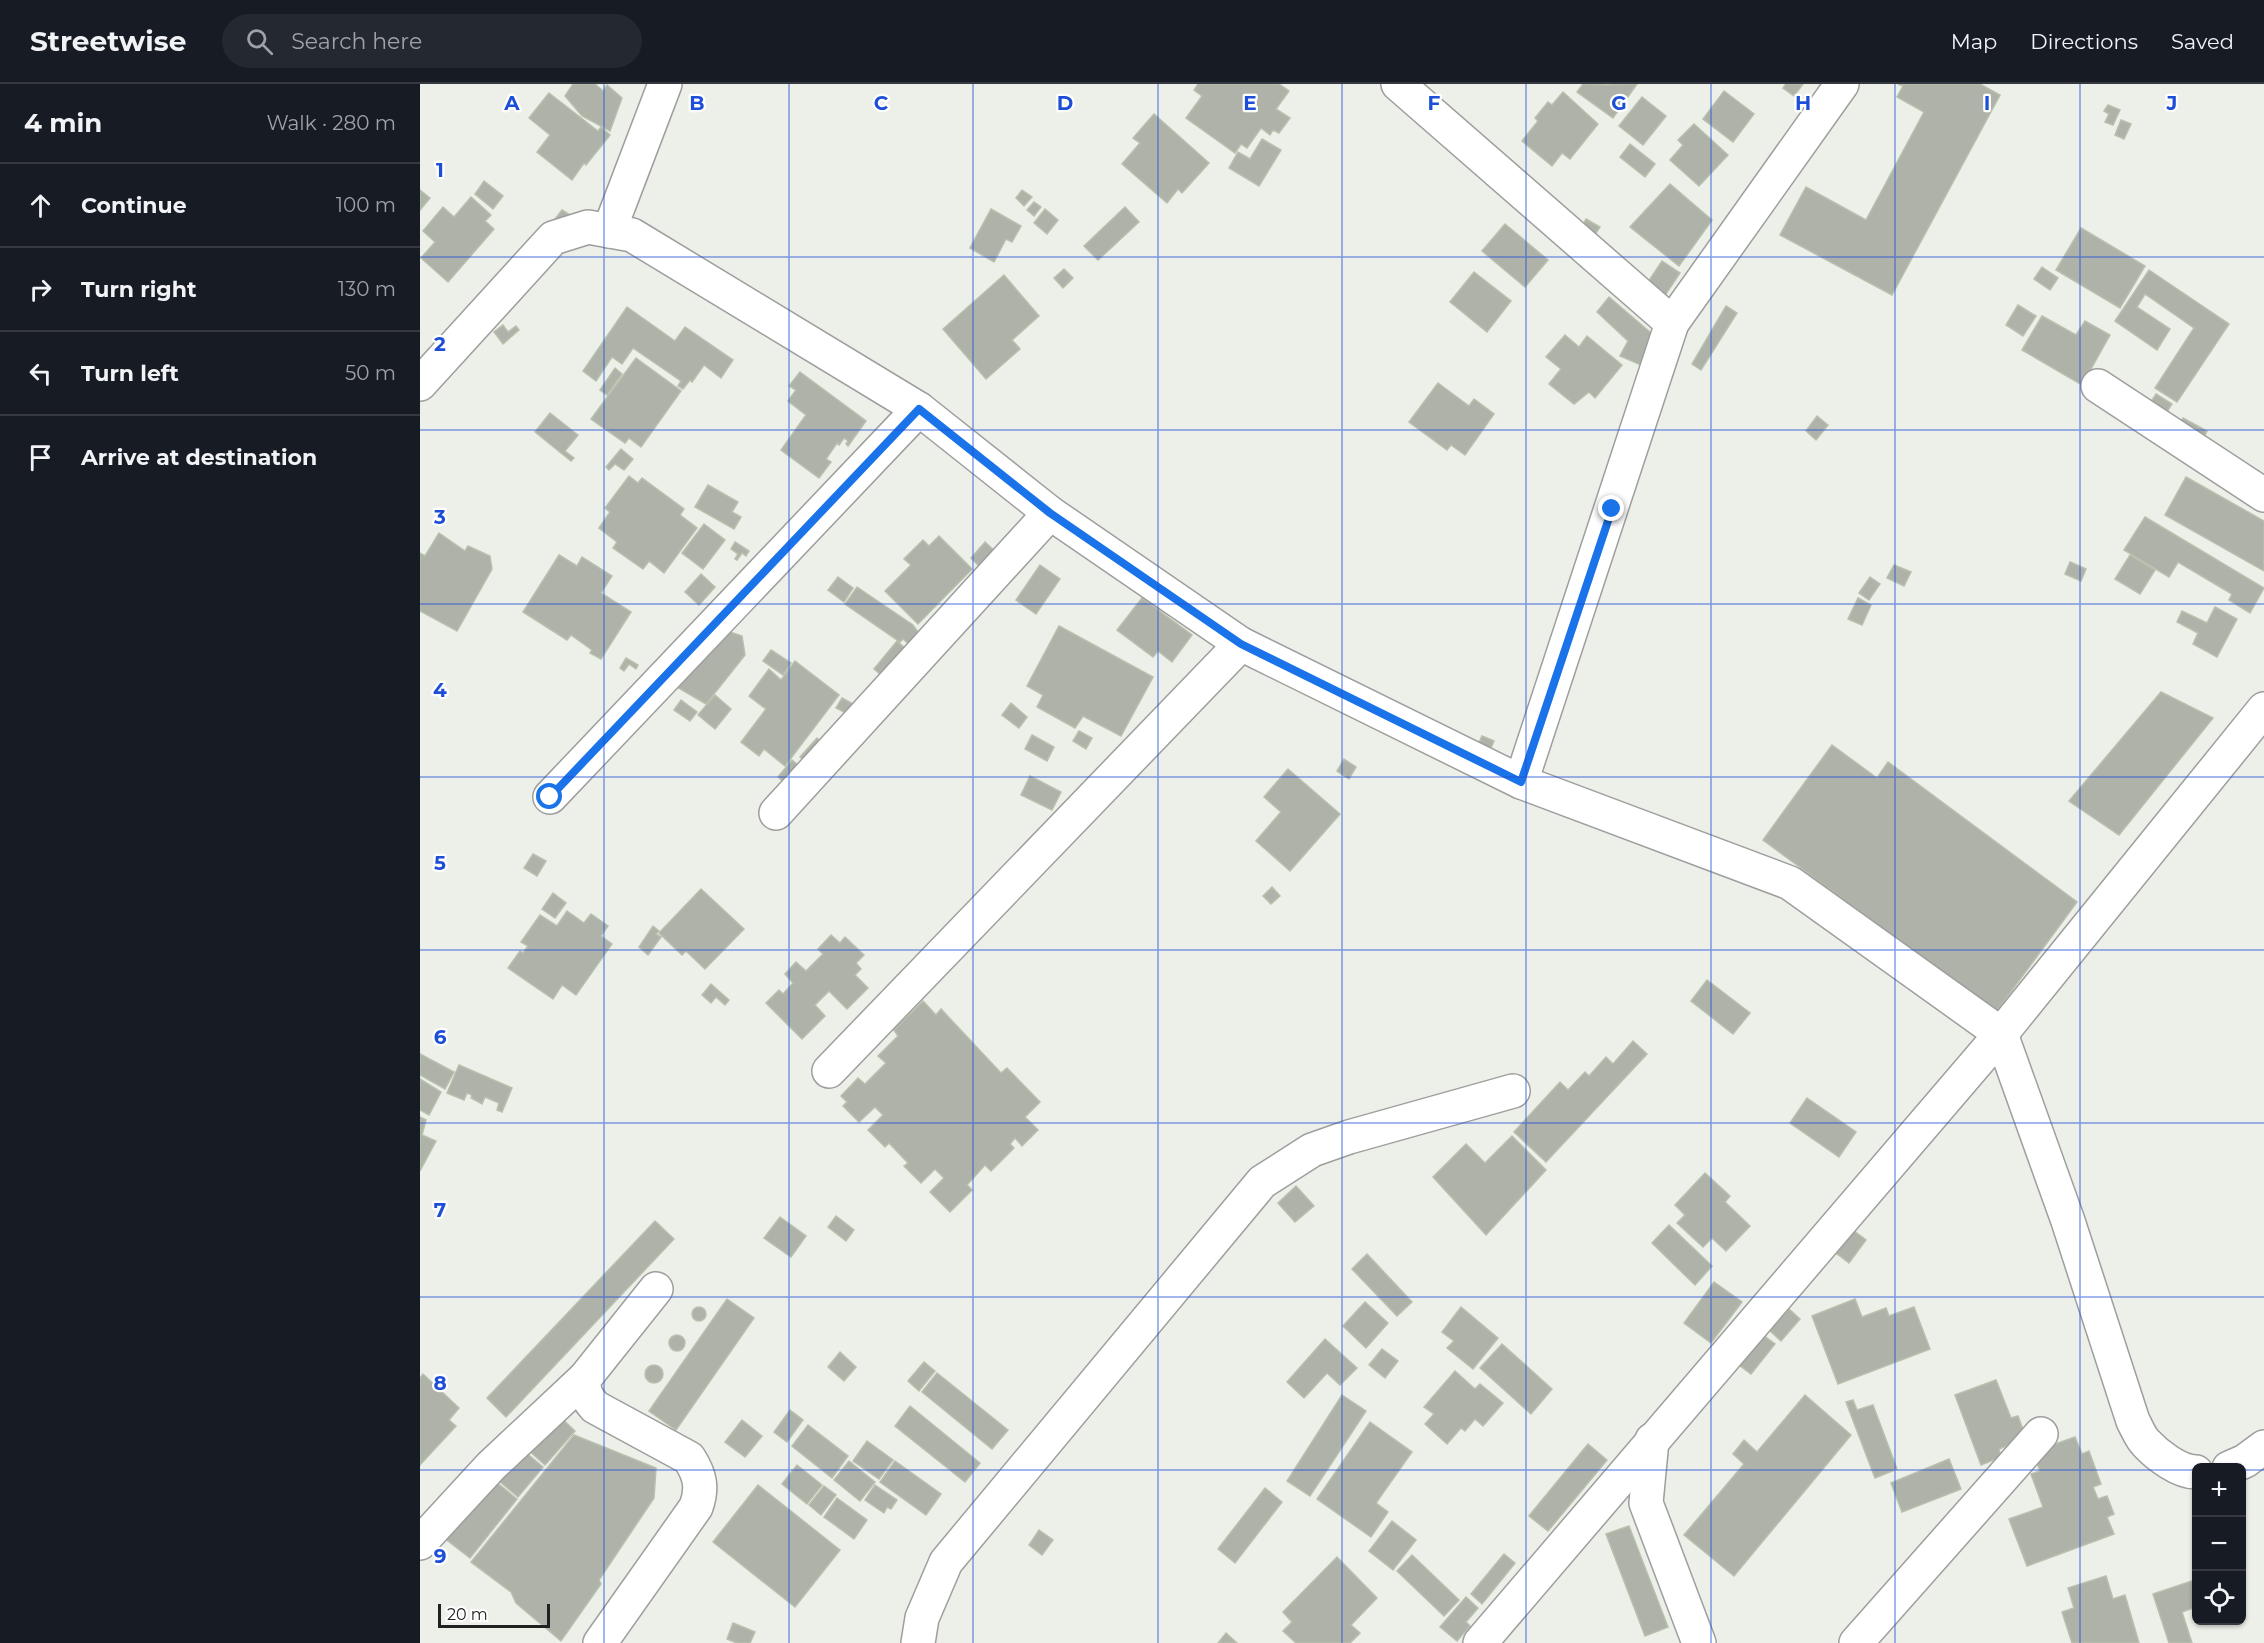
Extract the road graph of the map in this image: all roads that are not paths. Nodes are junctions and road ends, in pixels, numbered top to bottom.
1 (665, 84) edge
2 (1398, 84) edge
3 (1842, 84) edge
4 (609, 231) junction
5 (1672, 323) junction
6 (420, 384) edge
7 (2098, 386) dead end
8 (919, 409) junction
9 (2264, 495) edge
10 (1050, 513) junction
11 (1241, 644) junction
12 (2264, 709) edge
13 (1521, 782) junction
14 (550, 797) dead end
15 (776, 813) dead end
16 (2001, 1034) junction
17 (829, 1071) dead end
18 (1513, 1091) dead end
19 (656, 1289) dead end
20 (585, 1378) junction
21 (2041, 1434) dead end
22 (1652, 1440) junction
23 (2264, 1448) edge
24 (2240, 1463) edge
25 (2192, 1472) edge
26 (420, 1543) edge
27 (600, 1643) edge
28 (918, 1643) edge
29 (1480, 1643) edge
30 (1699, 1643) edge
31 (1856, 1643) edge

1 - 4 street
2 - 5 street
3 - 5 street
4 - 6 street
4 - 8 street
5 - 13 street
7 - 9 street
8 - 10 street
8 - 14 street
10 - 11 street
10 - 15 street
11 - 13 street
11 - 17 street
12 - 16 street
13 - 16 street
16 - 22 street
16 - 25 street
18 - 28 street
19 - 20 street
20 - 26 street
20 - 27 street
21 - 31 street
22 - 29 street
22 - 30 street
23 - 24 street

